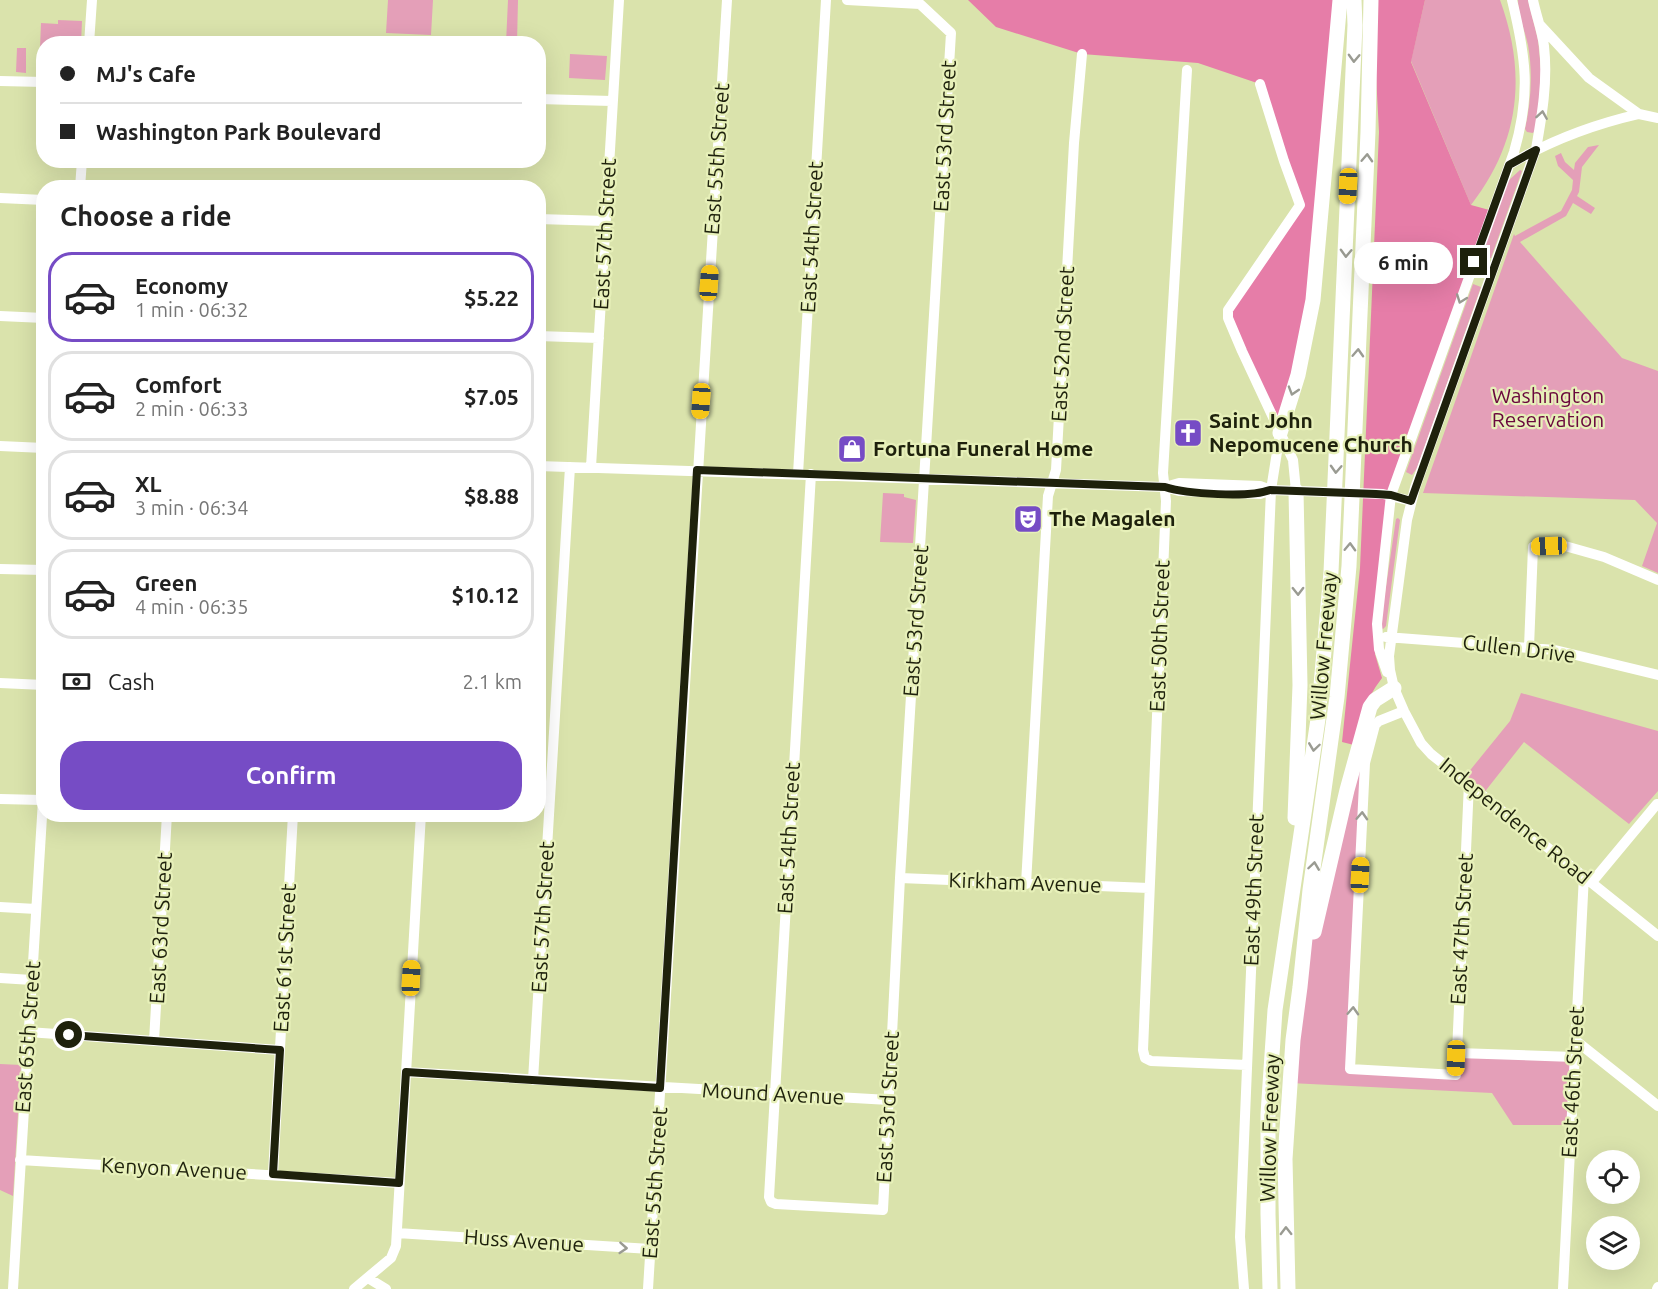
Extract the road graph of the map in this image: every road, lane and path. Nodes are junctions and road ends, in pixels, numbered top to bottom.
1 (92, 0) edge
2 (619, 0) edge
3 (727, 0) edge
4 (826, 0) edge
5 (847, 0) edge
6 (1341, 0) edge
7 (1354, 0) edge
8 (1371, 0) edge
9 (1512, 0) edge
10 (1533, 0) edge
11 (1539, 24) junction
12 (90, 36) edge
13 (1082, 54) dead end
14 (1187, 70) dead end
15 (0, 81) edge
16 (36, 82) edge
17 (1260, 84) dead end
18 (546, 99) edge
19 (612, 101) junction
20 (1639, 114) junction
21 (1658, 118) edge
22 (1536, 150) junction
23 (1509, 165) junction
24 (0, 198) edge
25 (36, 200) edge
26 (546, 219) edge
27 (605, 221) junction
28 (0, 316) edge
29 (36, 318) edge
30 (546, 336) edge
31 (599, 338) junction
32 (1281, 433) junction
33 (0, 446) edge
34 (36, 448) edge
35 (546, 466) edge
36 (570, 467) junction
37 (591, 467) junction
38 (697, 470) junction
39 (798, 474) junction
40 (811, 474) junction
41 (925, 478) junction
42 (1052, 483) junction
43 (1165, 487) junction
44 (1270, 490) junction
45 (1302, 491) junction
46 (1391, 495) junction
47 (1411, 501) junction
48 (0, 569) edge
49 (36, 570) edge
50 (1658, 580) edge
51 (1377, 636) junction
52 (1392, 637) junction
53 (1529, 647) junction
54 (1658, 675) edge
55 (0, 684) edge
56 (36, 685) edge
57 (1394, 688) junction
58 (1404, 711) junction
59 (1469, 783) junction
60 (0, 799) edge
61 (36, 800) edge
62 (1657, 804) edge
63 (41, 822) edge
64 (167, 822) edge
65 (293, 822) edge
66 (421, 822) edge
67 (900, 878) junction
68 (1588, 879) junction
69 (1026, 884) junction
70 (1149, 888) junction
71 (1291, 899) junction
72 (0, 907) edge
73 (36, 909) junction
74 (1658, 936) edge
75 (0, 978) edge
76 (32, 980) junction
77 (1300, 987) junction
78 (28, 1032) junction
79 (1575, 1040) junction
80 (154, 1041) junction
81 (280, 1050) junction
82 (1456, 1053) junction
83 (1574, 1056) junction
84 (1246, 1065) junction
85 (406, 1072) junction
86 (533, 1080) junction
87 (660, 1088) junction
88 (774, 1094) junction
89 (889, 1100) junction
90 (1658, 1106) edge
91 (20, 1160) junction
92 (273, 1174) junction
93 (399, 1183) junction
94 (883, 1210) joint
95 (397, 1233) junction
96 (650, 1249) junction
97 (368, 1278) junction
98 (13, 1289) edge
99 (354, 1289) edge
100 (386, 1289) edge
101 (648, 1289) edge
102 (1245, 1289) edge
103 (1270, 1289) edge
104 (1288, 1289) edge
105 (1563, 1289) edge

1 - 12 street
2 - 19 street, East 57th Street
3 - 38 street, East 55th Street
4 - 39 street, East 54th Street
5 - 41 street, East 53rd Street
6 -> 32 highway
7 -> 71 highway, Willow Freeway
77 -> 8 highway, Willow Freeway
9 - 23 street, Independence Road
10 - 11 street, Independence Road
11 - 20 street
22 -> 11 street, Independence Road
13 - 42 street, East 52nd Street
14 - 43 street, East 50th Street
15 - 16 street
17 - 32 street
18 - 19 street
19 - 27 street, East 57th Street
20 - 21 street
20 - 22 street
22 - 23 street
22 - 47 street, Independence Road
23 -> 46 street, Independence Road
24 - 25 street
26 - 27 street
27 - 31 street, East 57th Street
28 - 29 street
30 - 31 street
31 - 37 street, East 57th Street
32 - 44 street
32 - 45 street
33 - 34 street
35 - 36 street
36 - 37 street
36 - 86 street, East 57th Street
37 - 38 street
38 - 39 street
38 - 87 street, East 55th Street
39 - 40 street
40 - 41 street
40 - 88 street, East 54th Street
41 - 42 street
41 - 67 street, East 53rd Street
42 - 43 street
42 - 69 street, East 52nd Street
43 - 44 street
43 - 70 street, East 50th Street
44 - 45 street
44 - 84 street, East 49th Street
45 - 46 street
45 -> 71 highway
46 - 47 street
46 - 51 street, Independence Road
47 - 52 street, Independence Road
48 - 49 street
50 - 53 street
51 - 52 street, Cullen Drive
51 - 57 street, Independence Road
52 - 53 street, Cullen Drive
52 - 57 street, Independence Road
53 - 54 street, Cullen Drive
55 - 56 street
57 - 58 street, Independence Road
57 - 77 highway
58 - 59 street, Independence Road
82 -> 58 street, East 47th Street
59 - 68 street, Independence Road
59 - 82 street, East 47th Street
60 - 61 street
62 - 68 street
63 - 73 street, East 65th Street
64 - 80 street, East 63rd Street
65 - 81 street, East 61st Street
66 - 85 street
67 - 69 street, Kirkham Avenue
67 - 89 street, East 53rd Street
68 - 74 street, Independence Road
68 - 79 street, East 46th Street
69 - 70 street, Kirkham Avenue
70 - 84 street, East 50th Street
71 - 103 highway, Willow Freeway
72 - 73 street
73 - 76 street, East 65th Street
75 - 76 street
76 - 78 street, East 65th Street
104 -> 77 highway, Willow Freeway
78 - 80 street
78 - 91 street, East 65th Street
79 - 83 street, East 46th Street
79 - 90 street
80 - 81 street
81 - 92 street, East 61st Street
82 - 83 street
83 - 105 street, East 46th Street
84 - 102 street, East 49th Street
85 - 86 street, Mound Avenue
85 - 93 street
86 - 87 street, Mound Avenue
87 - 88 street, Mound Avenue
87 - 96 street, East 55th Street
88 - 89 street, Mound Avenue
88 - 94 street, East 54th Street
89 - 94 street, East 53rd Street
91 - 92 street, Kenyon Avenue
91 - 98 street, East 65th Street
92 - 93 street, Kenyon Avenue
93 - 95 street
95 -> 96 street, Huss Avenue
95 - 97 street
96 - 101 street, East 55th Street
97 - 99 street
97 - 100 street

